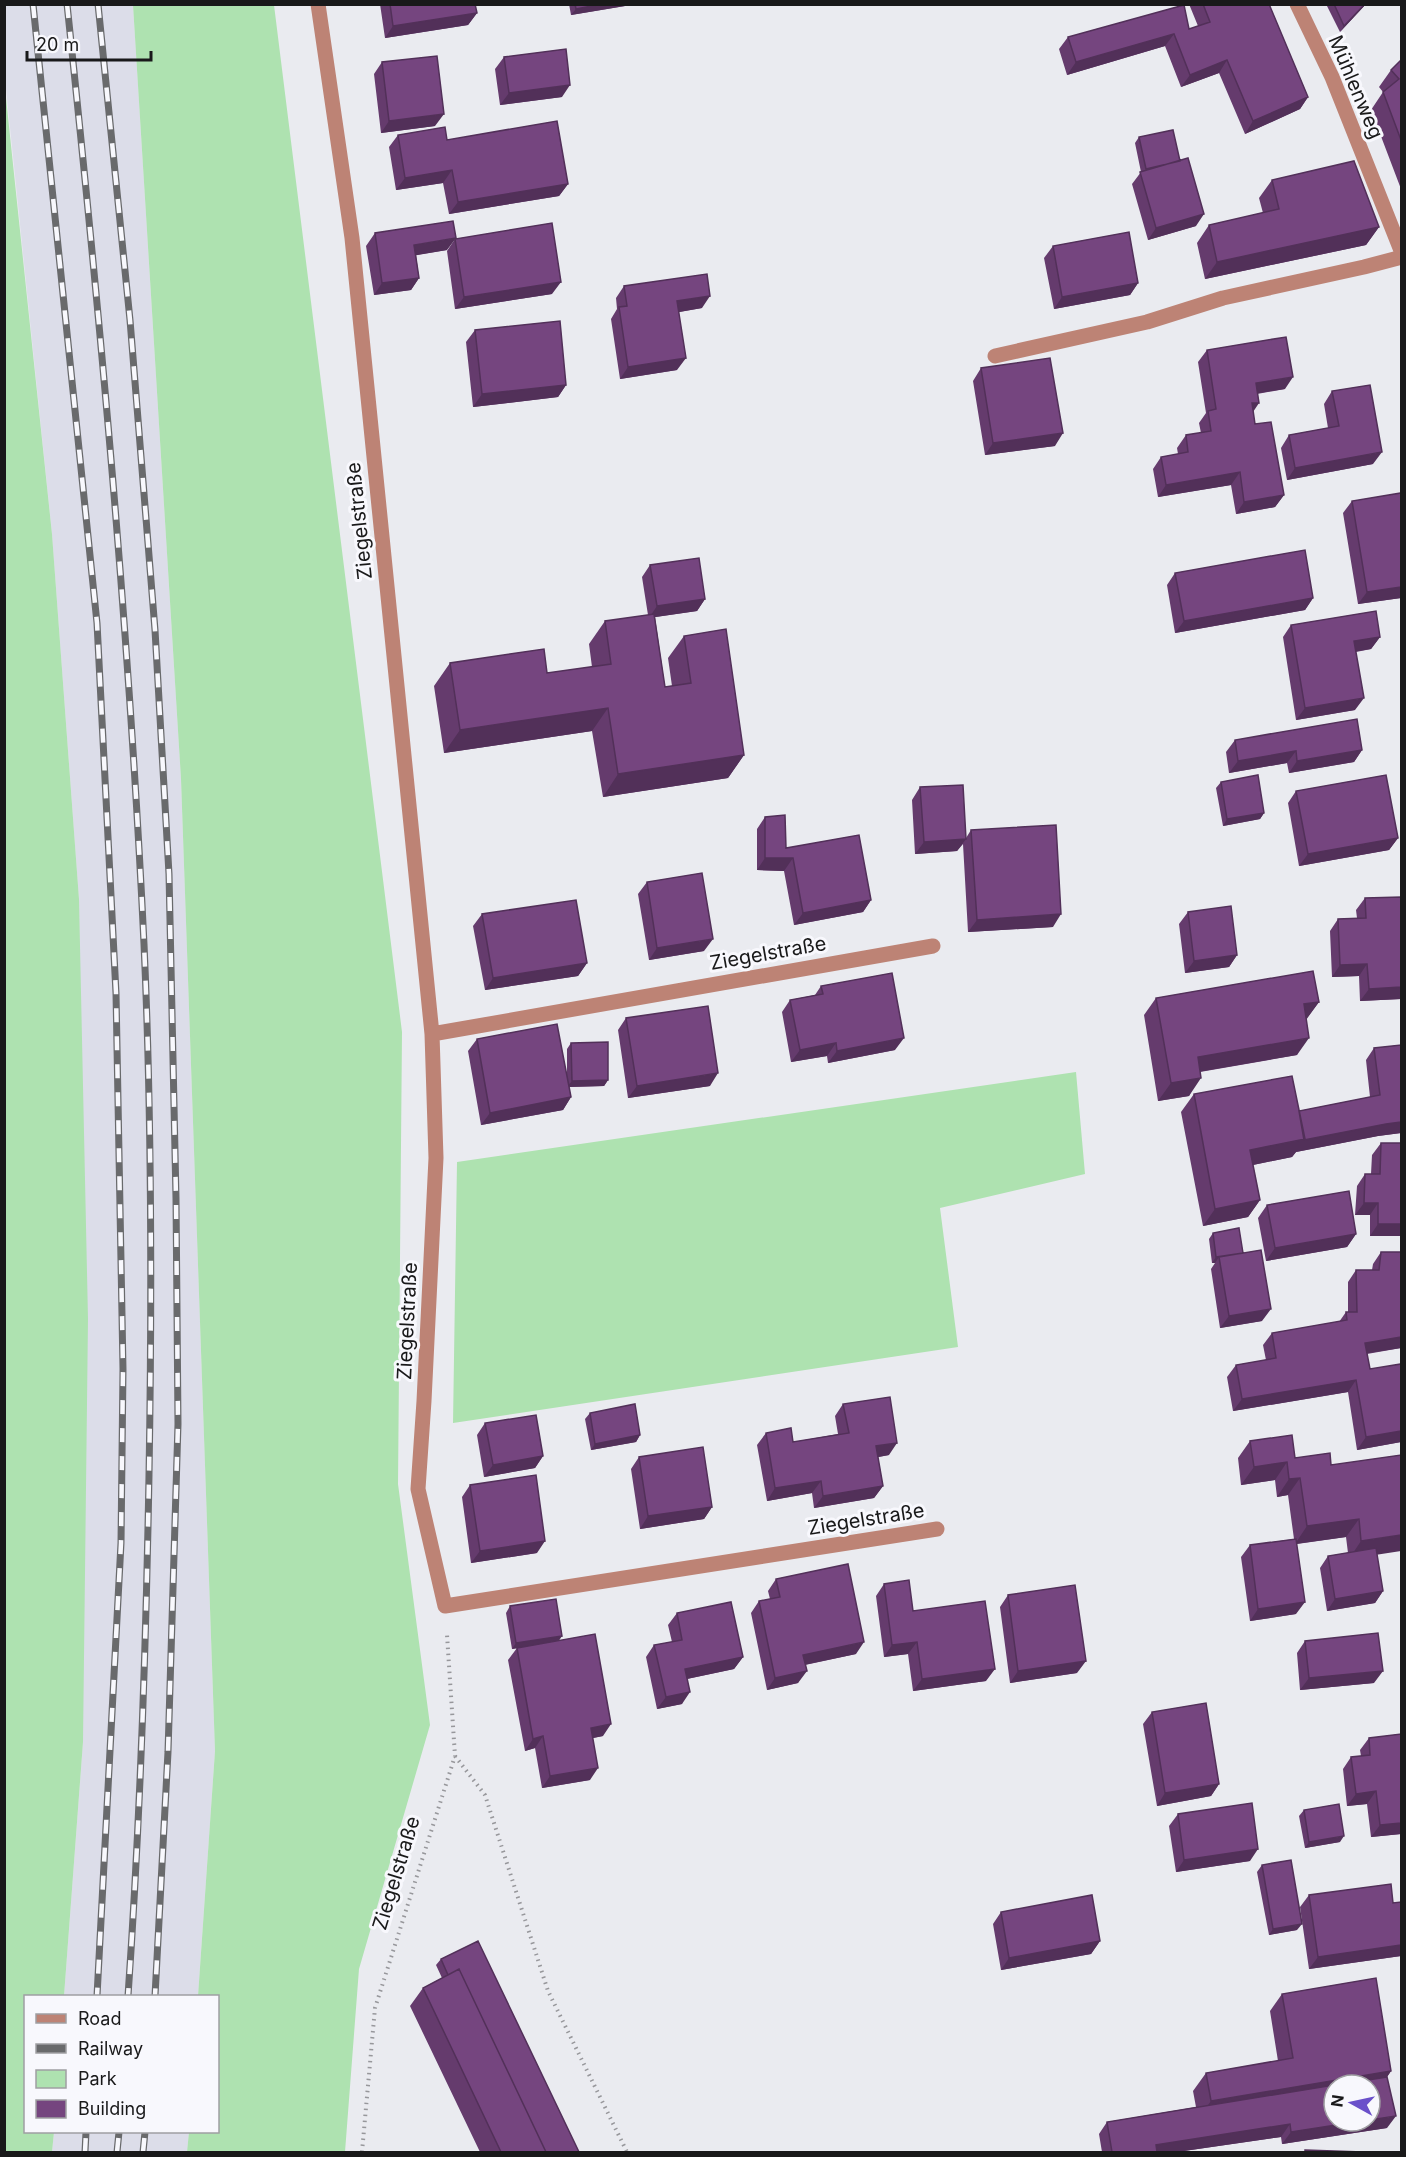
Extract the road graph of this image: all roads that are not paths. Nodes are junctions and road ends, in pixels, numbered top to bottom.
1 (318, 4) edge
2 (1297, 4) edge
3 (1401, 255) edge
4 (995, 356) dead end
5 (933, 946) dead end
6 (432, 1034) junction
7 (938, 1529) dead end

1 - 6 street, Ziegelstraße
2 - 3 street, Mühlenweg
3 - 4 street
5 - 6 street, Ziegelstraße
6 - 7 street, Ziegelstraße

